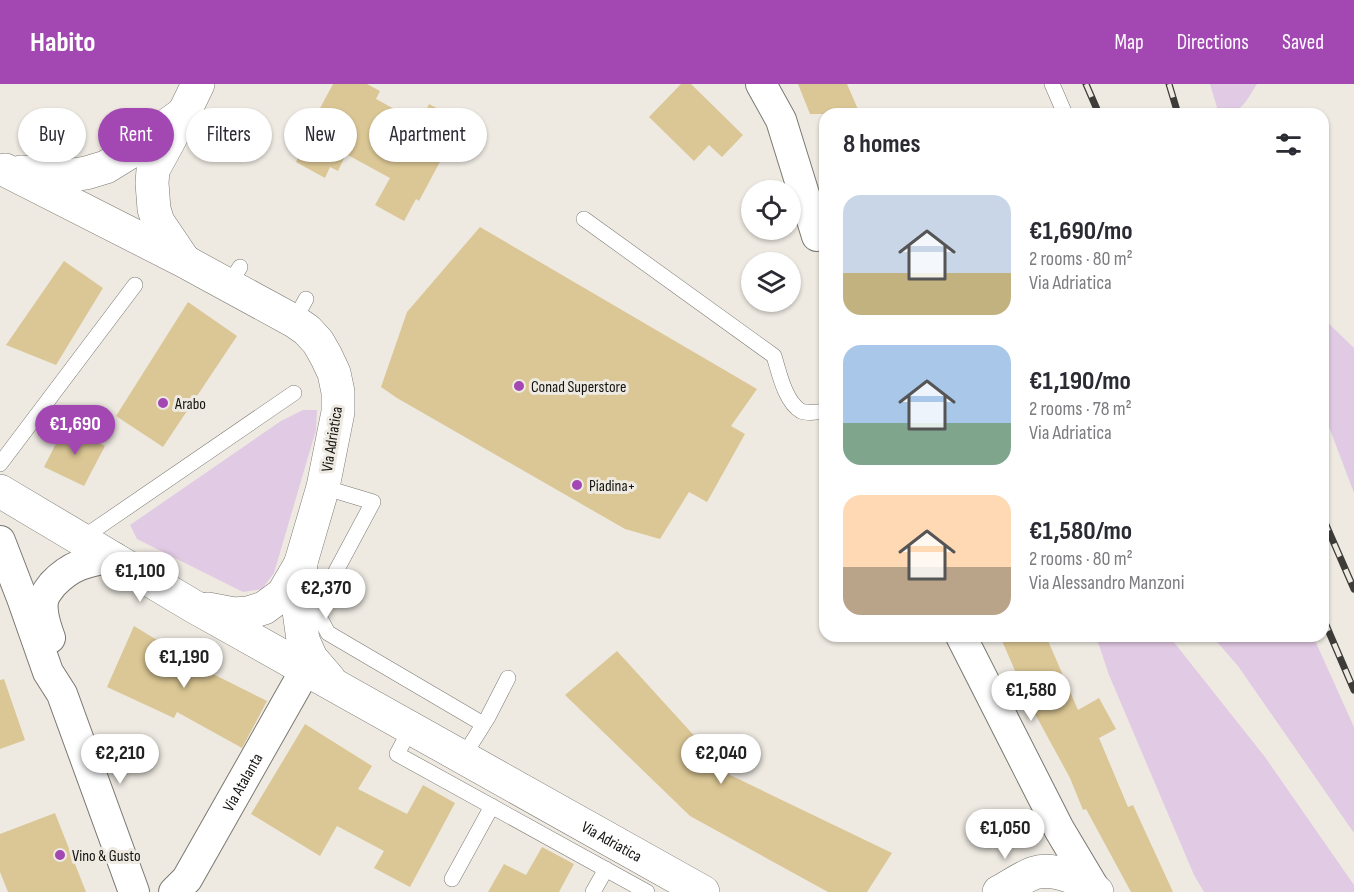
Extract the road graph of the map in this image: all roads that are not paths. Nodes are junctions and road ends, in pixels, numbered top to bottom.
1 (198, 84) edge
2 (761, 84) edge
3 (1052, 84) edge
4 (1062, 108) edge
5 (184, 113) junction
6 (2, 169) edge
7 (584, 219) dead end
8 (817, 236) dead end
9 (184, 261) junction
10 (135, 285) dead end
11 (294, 393) dead end
12 (819, 412) edge
13 (0, 464) edge
14 (323, 487) junction
15 (0, 491) edge
16 (81, 539) junction
17 (0, 542) edge
18 (113, 557) junction
19 (302, 562) junction
20 (193, 606) junction
21 (964, 642) edge
22 (320, 677) junction
23 (508, 678) dead end
24 (62, 694) junction
25 (483, 724) junction
26 (411, 728) junction
27 (463, 757) junction
28 (492, 806) junction
29 (1059, 829) junction
30 (606, 869) junction
31 (1034, 873) junction
32 (452, 879) dead end
33 (689, 889) edge
34 (1096, 891) edge
35 (134, 892) edge
36 (174, 892) edge
37 (593, 892) edge
38 (647, 892) edge
39 (999, 892) edge

1 - 5 main road, Via Adriatica
2 - 8 street
3 - 4 lane
5 - 6 main road
5 - 9 main road, Via Adriatica
6 - 9 main road, Via Adriatica
7 - 12 lane
9 - 14 main road, Via Adriatica
10 - 13 lane
11 - 16 lane
14 - 19 main road, Via Adriatica
14 - 25 lane
15 - 16 main road, Via Adriatica
16 - 18 main road, Via Adriatica
17 - 24 street
18 - 20 main road, Via Adriatica
18 - 24 street
19 - 20 main road
19 - 22 main road, Via Adriatica
20 - 22 main road, Via Adriatica
21 - 29 street
22 - 26 main road, Via Adriatica
22 - 36 street, Via Atalanta
23 - 25 lane
24 - 35 street
25 - 27 lane
26 - 27 main road, Via Adriatica
26 - 28 lane
27 - 33 main road, Via Adriatica
28 - 30 lane
28 - 32 lane
29 - 31 street
29 - 34 street
30 - 37 lane
30 - 38 lane
31 - 34 main road
31 - 39 main road

